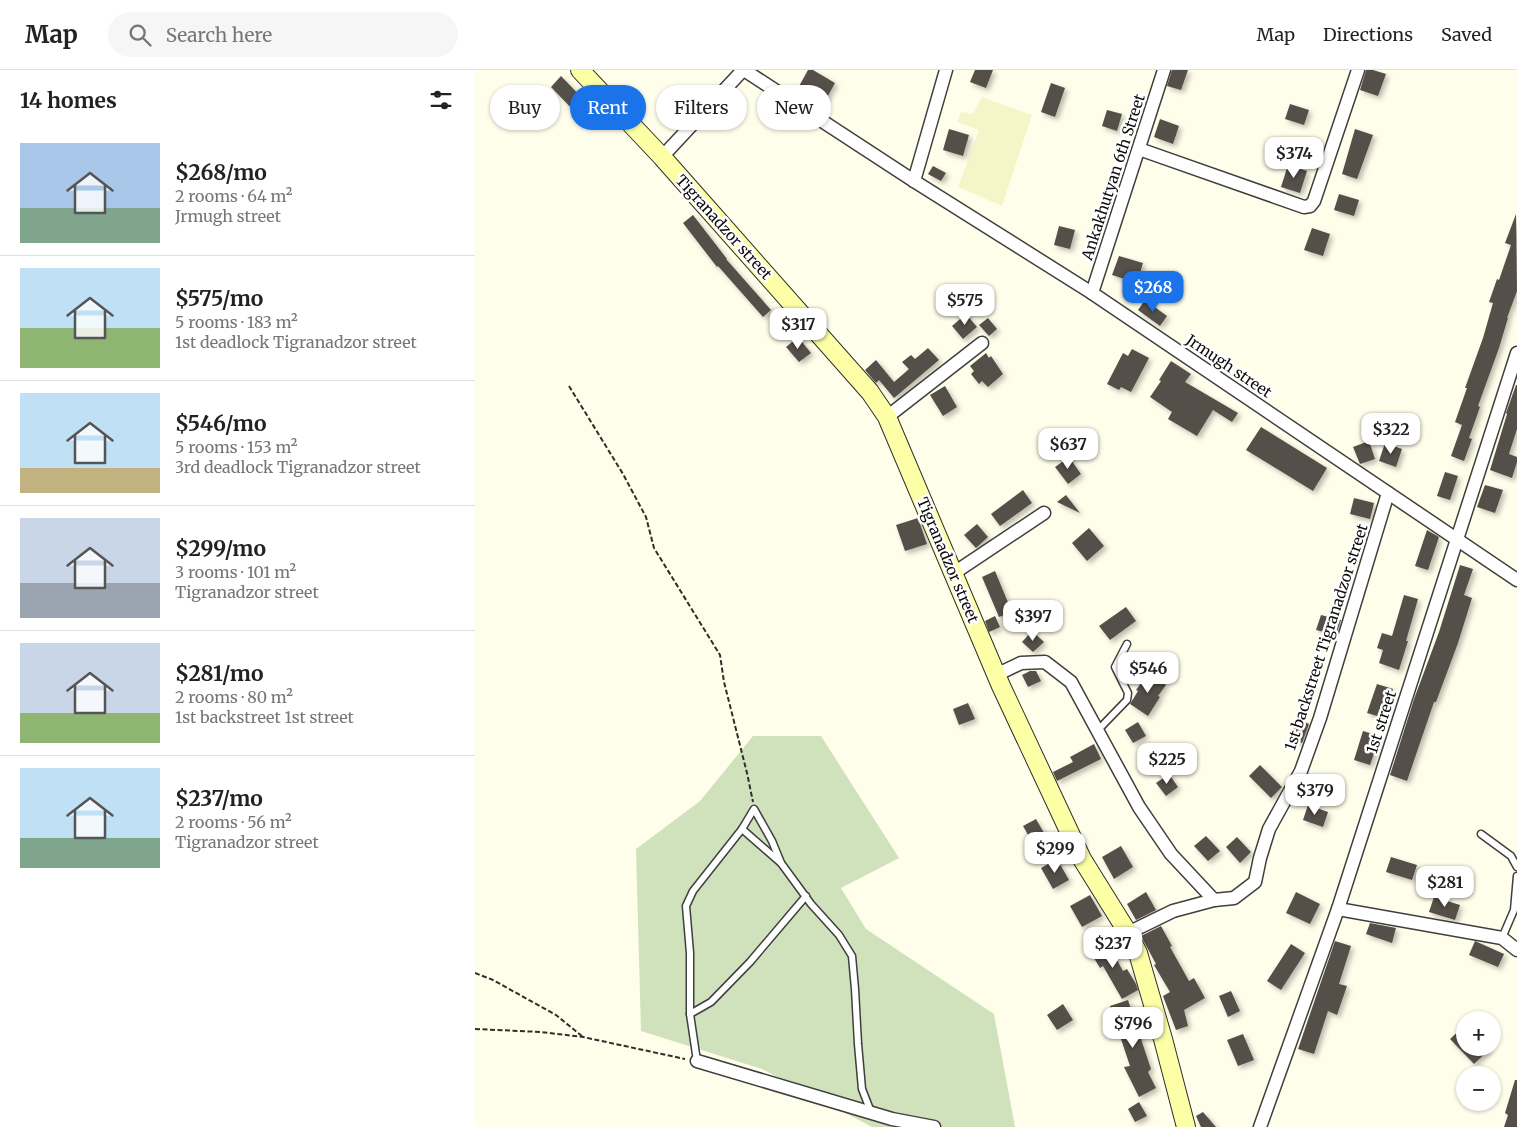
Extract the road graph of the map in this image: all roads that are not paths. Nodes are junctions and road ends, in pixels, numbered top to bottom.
1 (580, 70) edge
2 (743, 70) edge
3 (946, 70) edge
4 (1165, 70) edge
5 (1358, 70) edge
6 (1139, 149) junction
7 (662, 157) junction
8 (914, 181) junction
9 (1092, 293) junction
10 (982, 343) dead end
11 (1517, 353) edge
12 (887, 417) junction
13 (1388, 493) junction
14 (1044, 513) dead end
15 (1457, 540) junction
16 (954, 572) junction
17 (1517, 580) edge
18 (1127, 644) dead end
19 (995, 675) junction
20 (1098, 730) junction
21 (742, 829) junction
22 (1481, 834) dead end
23 (781, 863) junction
24 (1517, 867) edge
25 (1517, 876) edge
26 (806, 896) junction
27 (1214, 900) junction
28 (1338, 909) junction
29 (1128, 933) junction
30 (1502, 938) junction
31 (1517, 950) edge
32 (690, 1014) junction
33 (697, 1061) joint
34 (871, 1112) junction
35 (893, 1123) edge
36 (933, 1127) edge
37 (1186, 1127) edge
38 (1260, 1127) edge

1 - 7 main road, Tigranadzor street
2 - 7 street
2 - 8 street, Jrmugh street
3 - 8 street
4 - 6 street, Ankakhutyan 6th Street
5 - 6 street
6 - 9 street, Ankakhutyan 6th Street
7 - 12 main road, Tigranadzor street
8 - 9 street, Jrmugh street
9 - 13 street, Jrmugh street
10 - 12 street
11 - 15 street, 1st street
12 - 16 main road, Tigranadzor street
13 - 15 street, Jrmugh street
13 - 27 street, 1st backstreet Tigranadzor street
14 - 16 street
15 - 17 street, Jrmugh street
15 - 28 street, 1st street
16 - 19 main road, Tigranadzor street
18 - 20 lane
19 - 20 street
19 - 29 main road, Tigranadzor street
20 - 27 street
21 - 23 lane
21 - 23 lane
21 - 32 lane
22 - 24 lane
23 - 26 lane
25 - 30 lane
26 - 32 lane
26 - 34 lane
27 - 29 street, 1st backstreet Tigranadzor street
28 - 30 street
28 - 38 street, 1st street
29 - 37 main road, Tigranadzor street
30 - 31 street
32 - 33 lane
33 - 34 street
34 - 35 street
35 - 36 street

